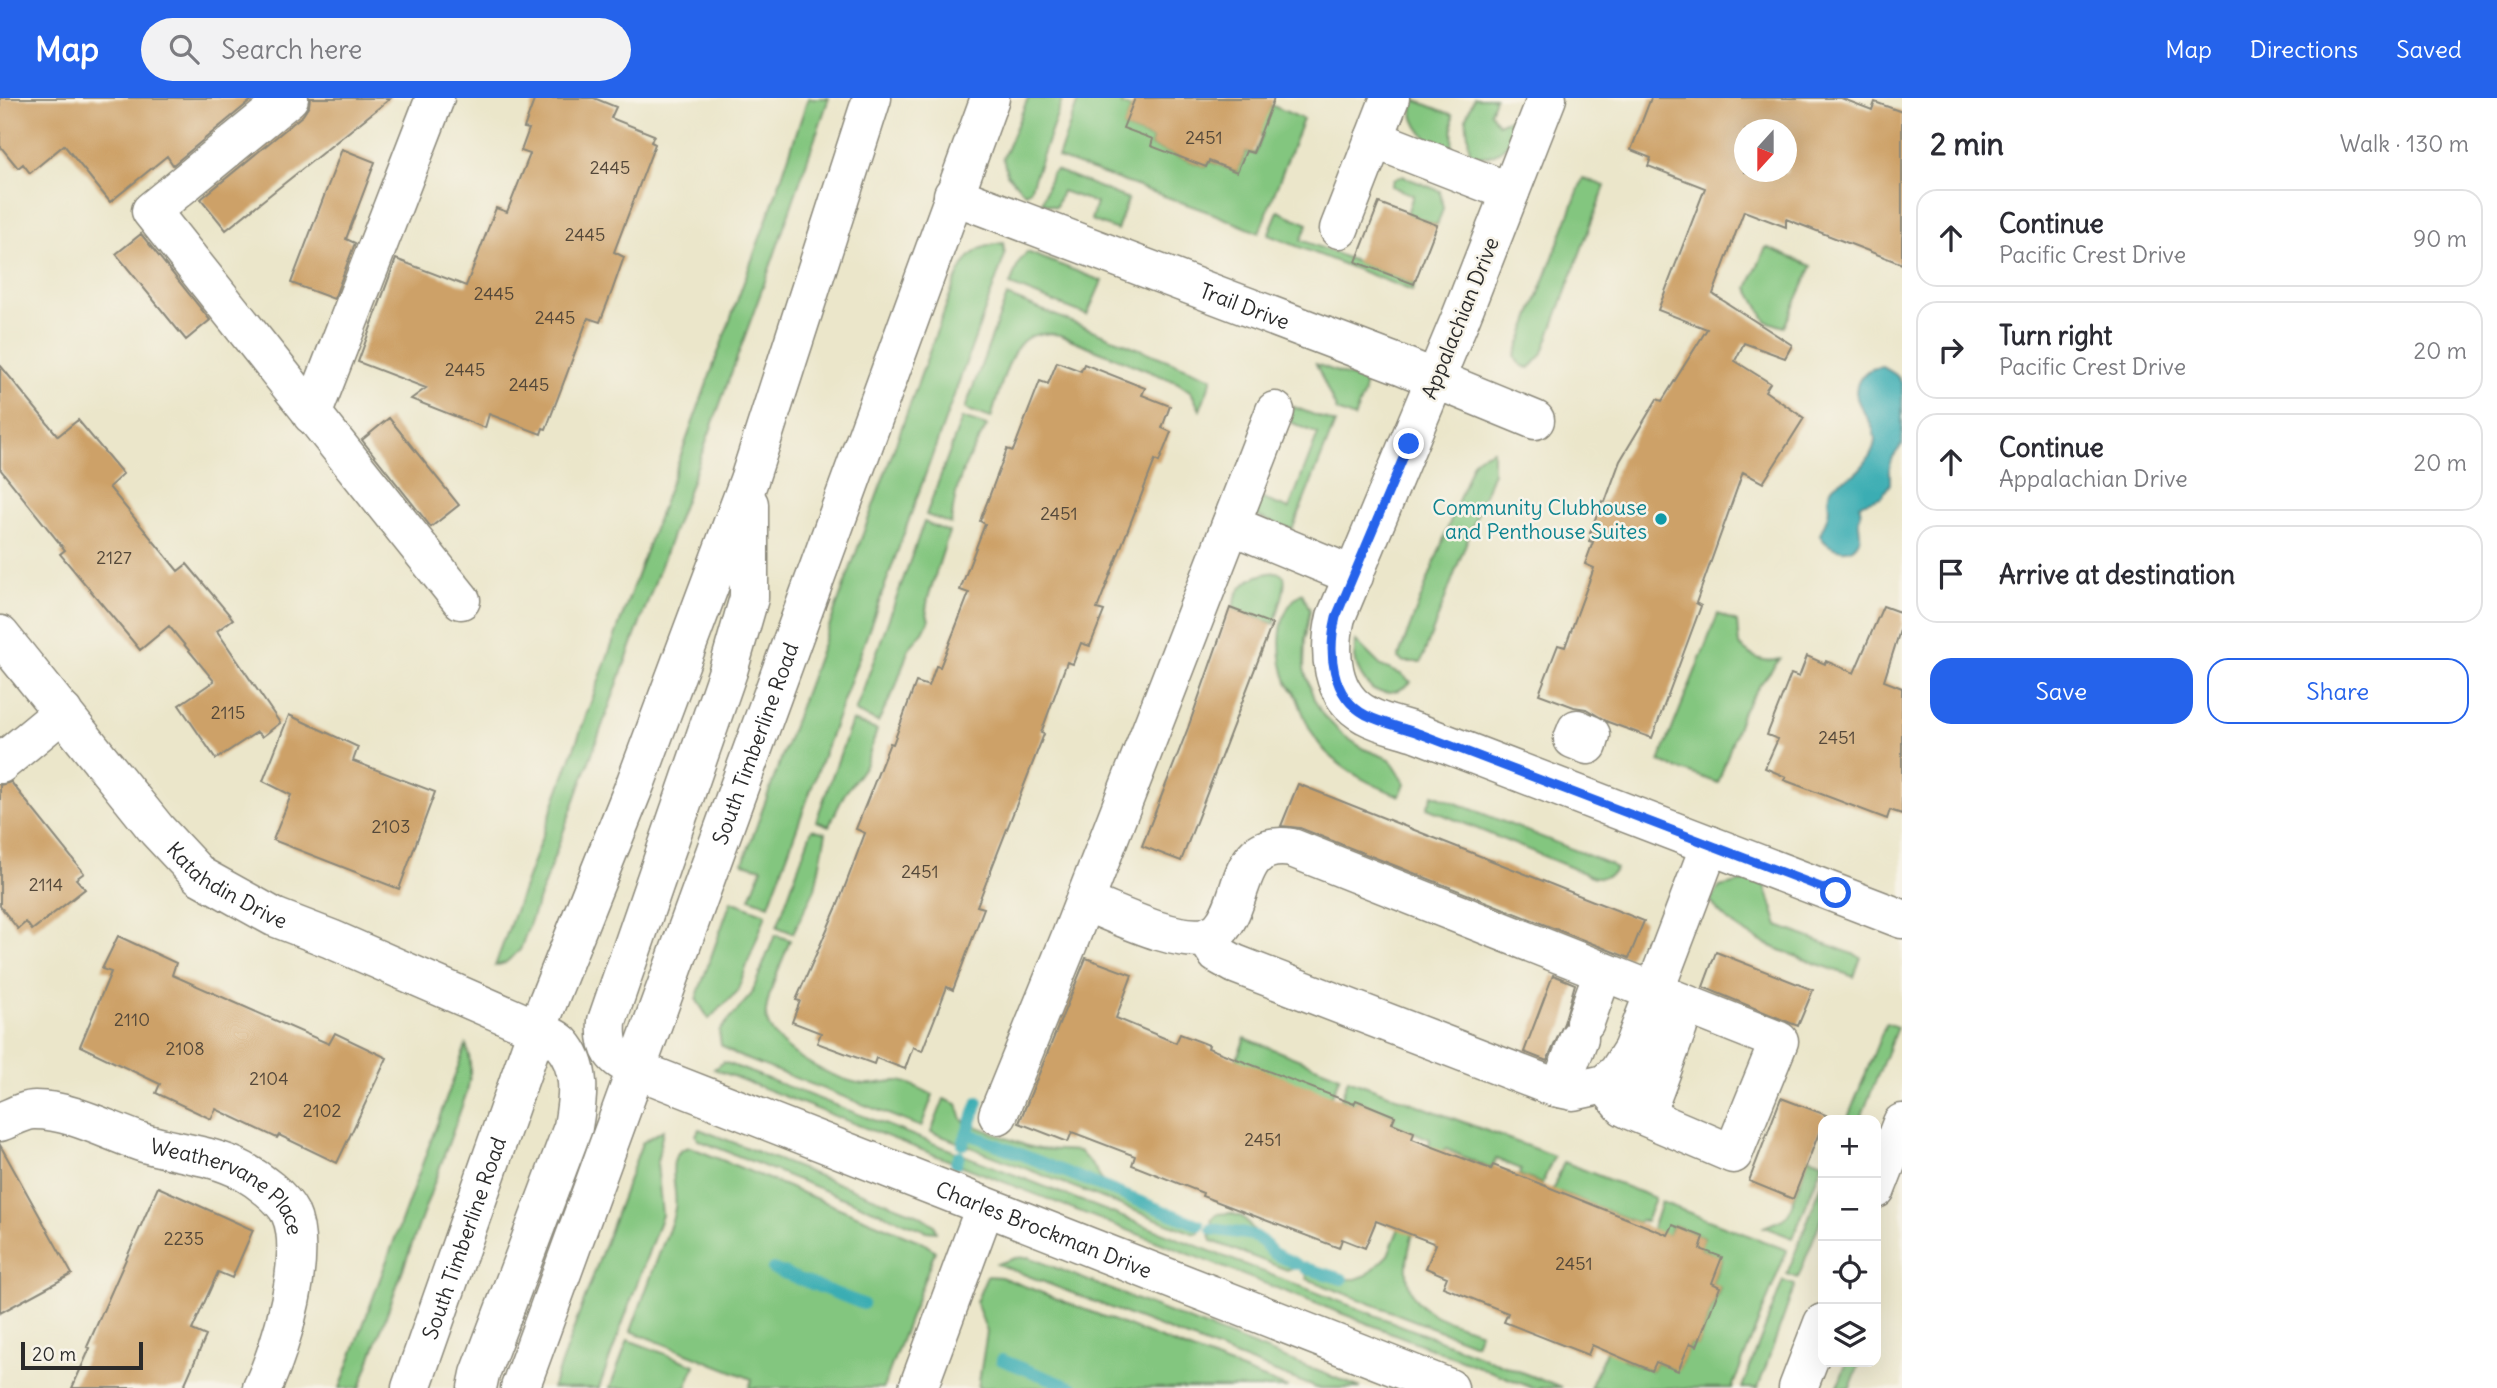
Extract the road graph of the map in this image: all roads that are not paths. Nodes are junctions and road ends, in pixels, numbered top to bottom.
1 (289, 98) edge
2 (435, 98) edge
3 (872, 98) edge
4 (990, 98) edge
5 (1390, 98) edge
6 (1547, 98) edge
7 (1374, 139) junction
8 (1510, 192) junction
9 (953, 195) junction
10 (1339, 229) dead end
11 (1436, 379) junction
12 (1275, 411) dead end
13 (312, 415) junction
14 (1535, 420) dead end
15 (749, 480) junction
16 (1231, 525) junction
17 (1354, 576) junction
18 (461, 600) dead end
19 (0, 635) edge
20 (62, 712) junction
21 (0, 764) edge
22 (1710, 845) junction
23 (1085, 902) junction
24 (1902, 919) edge
25 (1206, 937) junction
26 (1603, 972) junction
27 (1654, 992) junction
28 (537, 1029) junction
29 (638, 1070) junction
30 (1605, 1084) junction
31 (1560, 1088) junction
32 (999, 1115) dead end
33 (0, 1122) edge
34 (1902, 1123) edge
35 (1880, 1178) edge
36 (985, 1207) junction
37 (1818, 1336) edge
38 (262, 1388) edge
39 (411, 1388) edge
40 (477, 1388) edge
41 (520, 1388) edge
42 (918, 1388) edge
43 (1449, 1388) edge
44 (1798, 1388) edge

1 - 13 main road
2 - 13 main road
3 - 15 main road, South Timberline Road
4 - 9 main road, South Timberline Road
5 - 7 main road
6 - 8 main road, Appalachian Drive
7 - 8 main road
7 - 10 main road
8 - 11 main road, Appalachian Drive
9 - 11 main road, Trail Drive
9 - 29 main road, South Timberline Road
11 - 14 main road, Trail Drive
11 - 17 main road, Appalachian Drive
12 - 16 main road
13 - 18 main road
15 - 28 main road, South Timberline Road
15 - 29 main road, Charles Brockman Drive
16 - 17 main road
16 - 23 main road
17 - 22 main road, Appalachian Drive
19 - 20 main road, Katahdin Drive
20 - 21 main road
20 - 28 main road, Katahdin Drive
22 - 24 main road, Appalachian Drive
22 - 27 main road
23 - 25 main road
23 - 32 main road
25 - 26 main road
25 - 31 main road
26 - 27 main road
26 - 31 main road
27 - 30 main road
27 - 30 main road
28 - 39 main road, South Timberline Road
28 - 40 main road, Katahdin Drive
29 - 36 main road, Charles Brockman Drive
29 - 41 main road, South Timberline Road
30 - 31 main road
33 - 38 main road, Weathervane Place
34 - 35 main road
36 - 42 main road
36 - 43 main road, Charles Brockman Drive
37 - 44 main road

